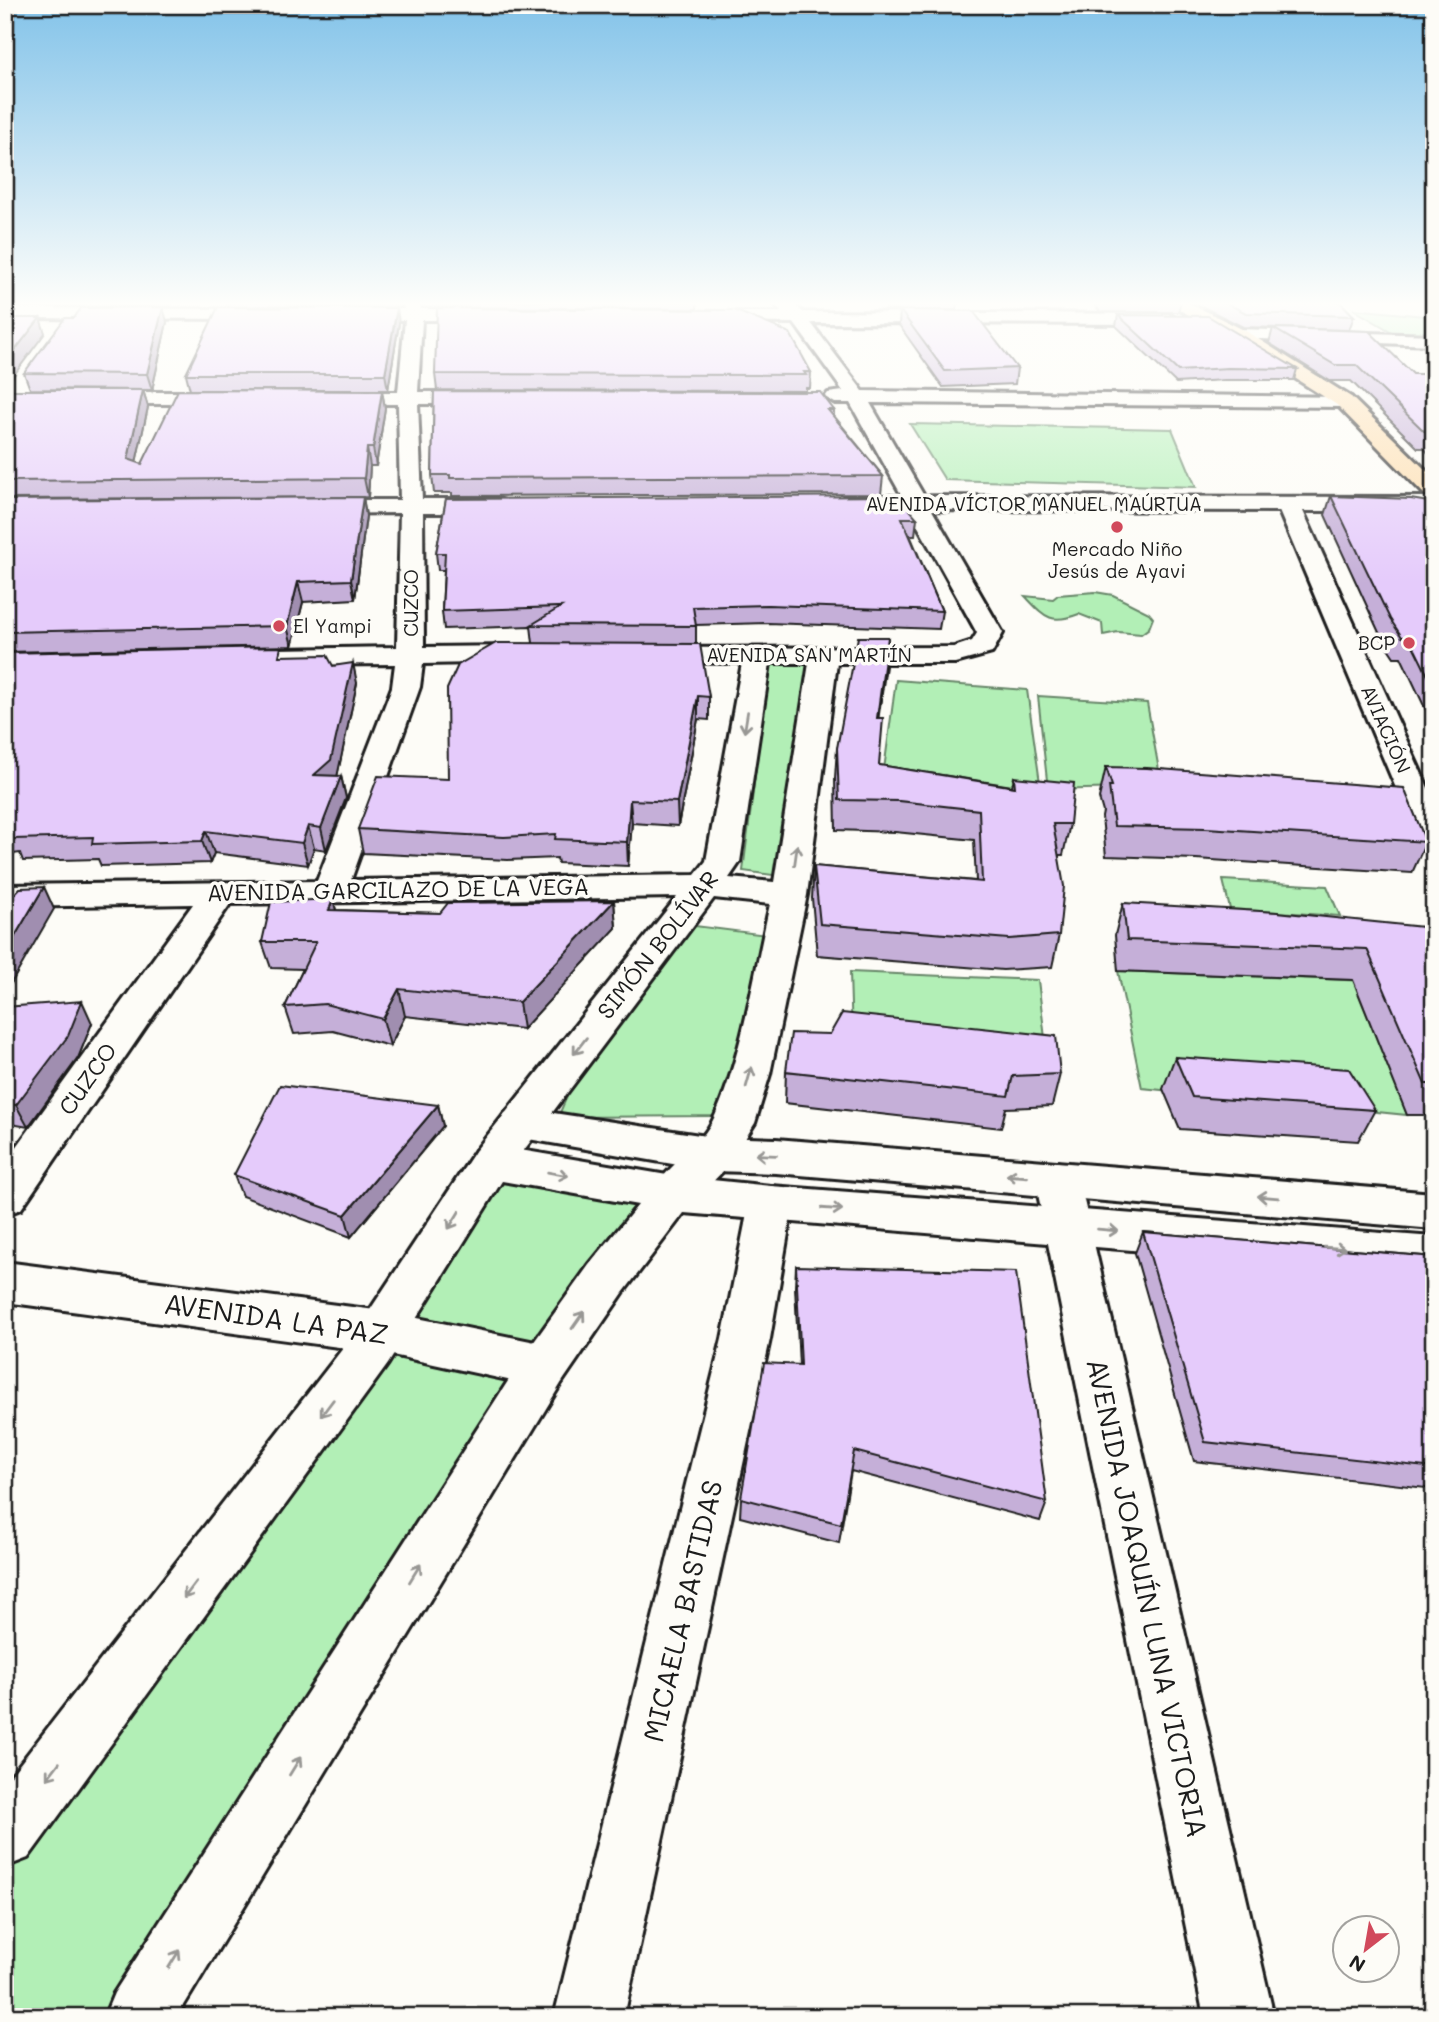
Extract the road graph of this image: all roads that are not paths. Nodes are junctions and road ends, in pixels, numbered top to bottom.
1 (1335, 395) edge
2 (816, 397) edge
3 (856, 397) junction
4 (243, 398) edge
5 (312, 398) edge
6 (407, 398) junction
7 (503, 398) edge
8 (7, 401) edge
9 (1344, 401) junction
10 (1434, 491) edge
11 (831, 503) edge
12 (915, 503) junction
13 (1434, 503) edge
14 (1288, 505) junction
15 (524, 506) edge
16 (412, 507) junction
17 (290, 508) edge
18 (411, 654) junction
19 (550, 654) edge
20 (619, 654) edge
21 (757, 655) junction
22 (824, 655) junction
23 (257, 657) edge
24 (1434, 838) edge
25 (703, 886) junction
26 (330, 891) junction
27 (220, 892) junction
28 (790, 895) junction
29 (5, 896) edge
30 (505, 1143) junction
31 (713, 1154) junction
32 (673, 1194) junction
33 (5, 1197) edge
34 (1061, 1203) junction
35 (771, 1204) junction
36 (1434, 1211) edge
37 (1434, 1256) edge
38 (5, 1282) edge
39 (383, 1332) junction
40 (545, 1366) junction
41 (5, 1835) edge
42 (138, 2017) edge
43 (589, 2017) edge
44 (1239, 2017) edge

1 - 9 main road
2 - 3 street
3 - 9 street
3 - 12 street
4 - 8 street
5 - 6 street
6 - 7 street
6 - 16 street, CUZCO
9 - 10 main road
11 - 12 street, AVENIDA VÍCTOR MANUEL MAÚRTUA
12 - 14 street, AVENIDA VÍCTOR MANUEL MAÚRTUA
12 - 22 street, AVENIDA SAN MARTÍN
13 - 14 street, AVENIDA VÍCTOR MANUEL MAÚRTUA
14 - 24 street, AVIACIÓN
15 - 16 street
16 - 17 street
16 - 18 street, CUZCO
18 - 19 street
18 - 23 street
18 - 26 street, CUZCO
20 - 21 street, AVENIDA SAN MARTÍN
21 - 22 street, AVENIDA SAN MARTÍN
21 -> 25 street, SIMÓN BOLÍVAR
28 -> 22 street
25 - 26 street, AVENIDA GARCILAZO DE LA VEGA
25 - 28 street, AVENIDA GARCILAZO DE LA VEGA
25 -> 30 street, SIMÓN BOLÍVAR
26 - 27 street, AVENIDA GARCILAZO DE LA VEGA
27 - 29 street, AVENIDA GARCILAZO DE LA VEGA
27 - 33 street, CUZCO
31 -> 28 street
30 - 31 street
30 -> 32 street
30 -> 39 street, SIMÓN BOLÍVAR
31 - 32 street
34 -> 31 street
32 - 35 street
40 -> 32 street
35 -> 34 street
36 -> 34 street
34 -> 37 street
34 - 44 street, AVENIDA JOAQUÍN LUNA VICTORIA
35 - 43 street, MICAELA BASTIDAS
38 - 39 street, AVENIDA LA PAZ
39 - 40 street, AVENIDA LA PAZ
39 -> 41 street, SIMÓN BOLÍVAR
42 -> 40 street

